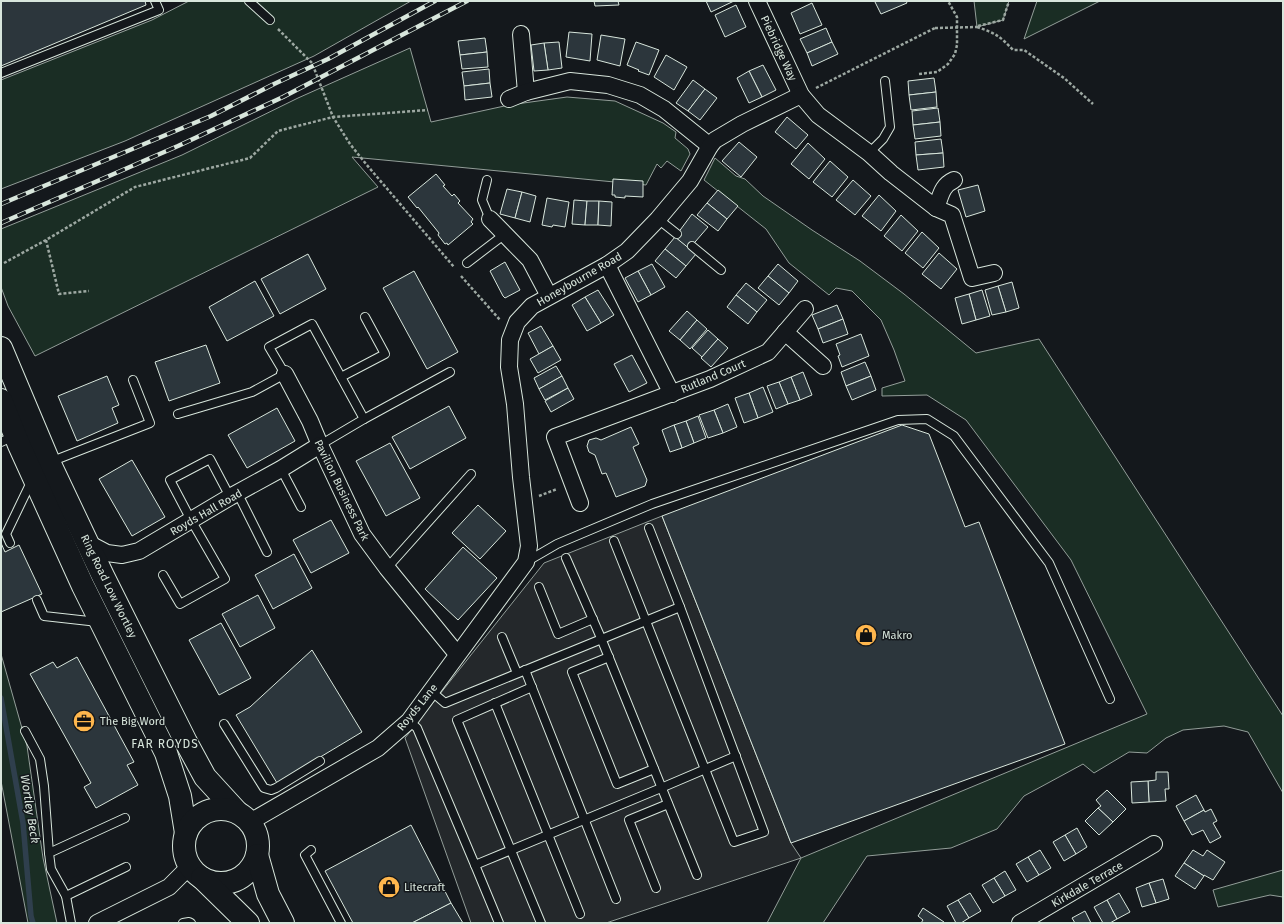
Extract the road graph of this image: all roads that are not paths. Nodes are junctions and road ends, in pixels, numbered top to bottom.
1 (156, 1) edge
2 (250, 1) edge
3 (757, 1) edge
4 (270, 20) road end
5 (521, 34) dead end
6 (1, 73) edge
7 (885, 81) dead end
8 (526, 92) junction
9 (801, 95) junction
10 (509, 99) dead end
11 (710, 146) junction
12 (869, 153) junction
13 (487, 180) dead end
14 (954, 180) dead end
15 (936, 208) junction
16 (490, 219) joint
17 (658, 219) junction
18 (505, 234) junction
19 (677, 234) dead end
20 (692, 246) dead end
21 (467, 263) dead end
22 (607, 265) junction
23 (721, 270) dead end
24 (994, 273) dead end
25 (549, 296) junction
26 (804, 309) dead end
27 (365, 317) dead end
28 (785, 332) junction
29 (1, 348) edge
30 (823, 366) dead end
31 (450, 372) dead end
32 (285, 374) junction
33 (341, 378) junction
34 (133, 380) dead end
35 (672, 394) junction
36 (1, 400) edge
37 (178, 414) dead end
38 (364, 419) junction
39 (8, 438) edge
40 (320, 445) junction
41 (49, 462) junction
42 (282, 470) junction
43 (471, 474) dead end
44 (34, 477) junction
45 (234, 495) junction
46 (580, 503) dead end
47 (301, 507) dead end
48 (191, 520) junction
49 (649, 528) dead end
50 (614, 541) dead end
51 (10, 543) dead end
52 (88, 544) junction
53 (267, 552) dead end
54 (566, 558) dead end
55 (526, 562) junction
56 (387, 568) junction
57 (163, 575) dead end
58 (539, 587) dead end
59 (37, 600) dead end
60 (680, 607) junction
61 (593, 619) junction
62 (646, 621) junction
63 (101, 622) junction
64 (502, 637) dead end
65 (602, 638) junction
66 (457, 654) junction
67 (609, 657) junction
68 (521, 672) junction
69 (532, 687) junction
70 (431, 691) junction
71 (1110, 699) dead end
72 (495, 703) junction
73 (409, 721) junction
74 (224, 724) dead end
75 (25, 731) dead end
76 (736, 756) junction
77 (320, 760) dead end
78 (705, 768) junction
79 (654, 769) junction
80 (304, 770) junction
81 (313, 786) junction
82 (661, 788) junction
83 (668, 804) junction
84 (243, 817) junction
85 (124, 818) dead end
86 (585, 820) junction
87 (186, 833) junction
88 (548, 835) junction
89 (1154, 844) dead end
90 (311, 850) dead end
91 (511, 850) junction
92 (49, 853) junction
93 (257, 855) junction
94 (475, 865) junction
95 (126, 867) dead end
96 (196, 872) junction
97 (697, 875) dead end
98 (656, 888) dead end
99 (66, 896) junction
100 (616, 899) dead end
101 (580, 914) dead end
102 (71, 923) edge
103 (97, 923) edge
104 (183, 923) edge
105 (191, 923) edge
106 (248, 923) edge
107 (282, 923) edge
108 (342, 923) edge
109 (499, 923) edge
110 (541, 923) edge
111 (1020, 923) edge

1 - 6 lane
2 - 4 lane
3 - 9 street, Piebridge Way
5 - 8 street
7 - 12 lane
8 - 10 street
8 - 11 street
9 - 11 street, Honeybourne Road
9 - 12 street, Piebridge Way
11 - 17 street, Honeybourne Road
12 - 15 street, Piebridge Way
13 - 16 lane
14 - 15 street
15 - 24 street, Piebridge Way
16 - 18 street
17 - 19 lane
17 - 22 street, Honeybourne Road
18 - 21 lane
18 - 25 street
20 - 23 lane
22 - 25 street, Honeybourne Road
22 - 35 street, Rutland Court
25 - 55 street, Honeybourne Road
26 - 28 street, Rutland Court
27 - 33 lane
28 - 30 street
28 - 35 street, Rutland Court
29 - 41 highway, Ring Road Low Wortley
31 - 38 lane
32 - 33 lane
32 - 37 lane
32 - 40 street, Pavilion Business Park
33 - 38 lane
34 - 41 lane
35 - 46 street
36 - 39 highway, Ring Road Low Wortley
38 - 40 lane
39 - 44 highway, Ring Road Low Wortley
40 - 42 street, Royds Hall Road
40 - 56 street, Pavilion Business Park
41 - 52 highway, Ring Road Low Wortley
42 - 45 street, Royds Hall Road
42 - 47 lane
43 - 56 lane
44 - 51 lane
44 - 63 highway, Ring Road Low Wortley
45 - 48 street, Royds Hall Road
45 - 48 lane
45 - 53 lane
48 - 52 street, Royds Hall Road
48 - 57 lane
49 - 60 lane
50 - 62 lane
52 - 84 highway, Ring Road Low Wortley
54 - 61 lane
55 - 66 street, Royds Lane
55 - 71 lane
56 - 66 street, Pavilion Business Park
58 - 61 lane
59 - 63 lane
60 - 62 lane
60 - 76 lane
61 - 65 lane
62 - 65 lane
62 - 78 lane
63 - 87 highway, Ring Road Low Wortley
64 - 68 lane
65 - 67 lane
65 - 68 lane
66 - 70 street, Royds Lane
67 - 79 lane
67 - 79 lane
68 - 69 lane
68 - 70 lane
69 - 72 lane
69 - 86 lane
70 - 73 street, Royds Lane
72 - 88 lane
72 - 91 lane
73 - 81 street, Royds Lane
73 - 94 lane
74 - 80 lane
75 - 92 lane
76 - 78 lane
76 - 78 lane
77 - 80 lane
78 - 82 lane
79 - 82 lane
80 - 81 lane
81 - 84 street, Royds Lane
82 - 83 lane
82 - 86 lane
83 - 97 lane
83 - 98 lane
84 - 87 highway
84 - 93 highway
85 - 92 lane
86 - 88 lane
86 - 100 lane
87 - 96 highway
88 - 91 lane
88 - 101 lane
89 - 111 street, Kirkdale Terrace
90 - 108 lane
91 - 94 lane
91 - 110 lane
92 - 99 lane
93 - 96 highway
93 - 107 highway
94 - 109 lane
95 - 99 lane
96 - 103 street
96 - 106 highway
99 - 102 lane
104 - 105 lane

